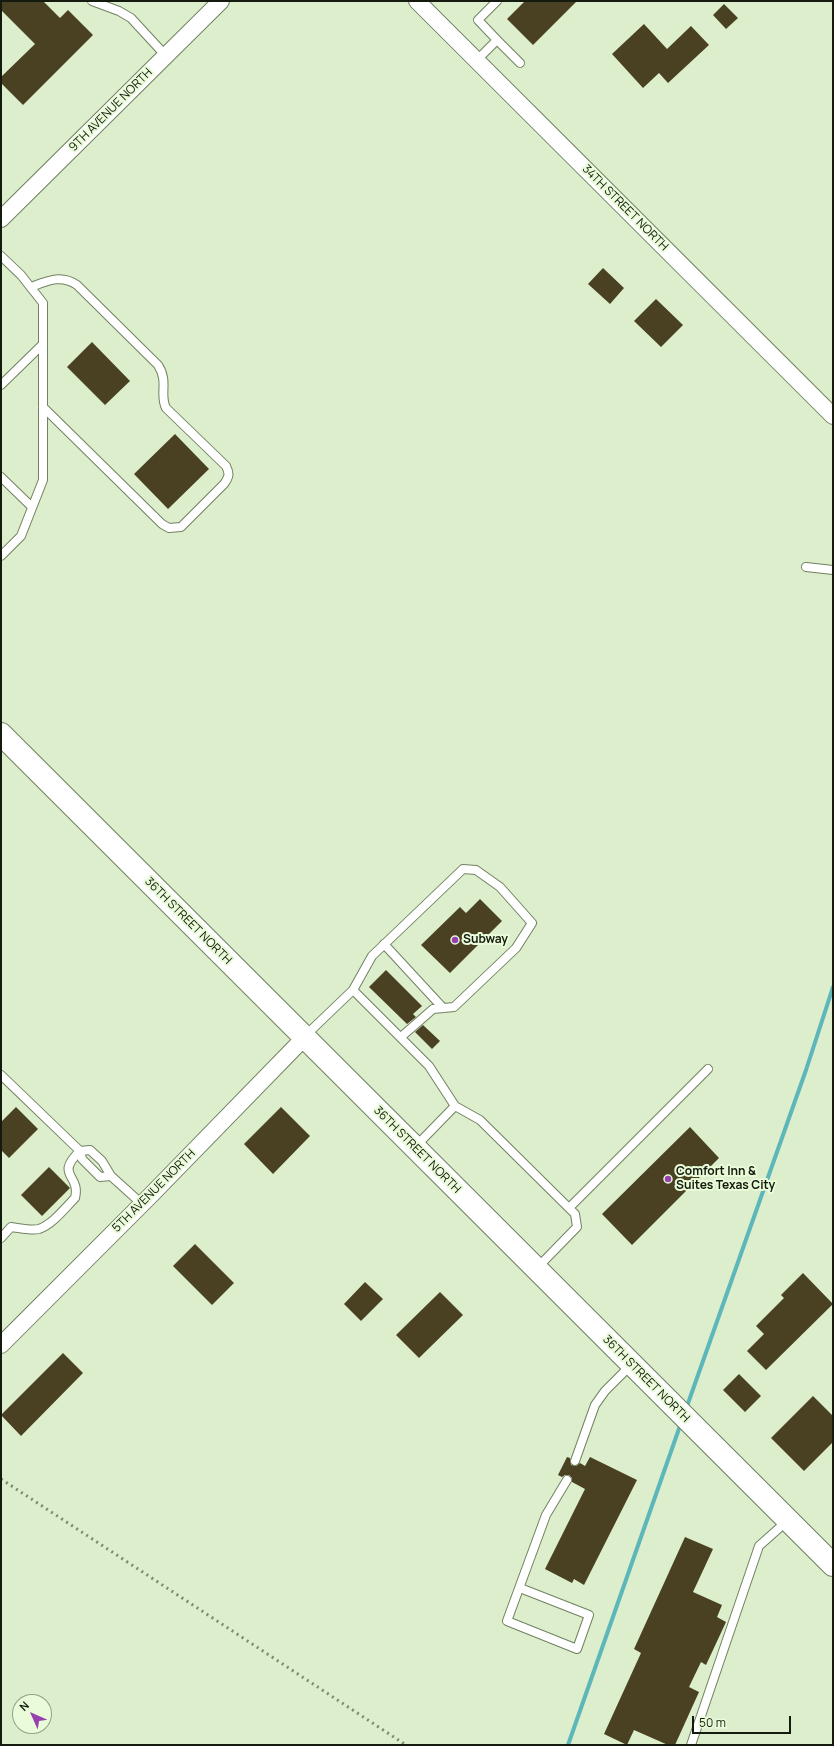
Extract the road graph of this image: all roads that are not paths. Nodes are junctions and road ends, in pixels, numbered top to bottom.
1 (92, 1) edge
2 (221, 1) edge
3 (417, 1) edge
4 (497, 1) edge
5 (497, 40) junction
6 (166, 56) junction
7 (477, 60) junction
8 (520, 64) dead end
9 (1, 219) edge
10 (3, 261) edge
11 (31, 287) junction
12 (43, 344) junction
13 (1, 385) edge
14 (43, 407) junction
15 (833, 416) edge
16 (1, 477) edge
17 (32, 507) junction
18 (1, 556) edge
19 (806, 567) dead end
20 (833, 570) edge
21 (1, 734) edge
22 (384, 944) junction
23 (352, 990) junction
24 (443, 1008) junction
25 (305, 1037) junction
26 (401, 1037) junction
27 (708, 1069) dead end
28 (1, 1075) edge
29 (455, 1106) junction
30 (414, 1147) junction
31 (80, 1150) junction
32 (111, 1176) junction
33 (142, 1204) junction
34 (568, 1208) junction
35 (1, 1238) edge
36 (536, 1269) junction
37 (1, 1344) edge
38 (631, 1364) junction
39 (575, 1461) dead end
40 (567, 1480) dead end
41 (788, 1520) junction
42 (833, 1565) edge
43 (520, 1588) junction
44 (691, 1745) edge

1 - 6 lane
2 - 6 street, 9TH AVENUE NORTH
3 - 7 street, 34TH STREET NORTH
4 - 5 lane
5 - 7 lane
5 - 8 lane
6 - 9 street, 9TH AVENUE NORTH
7 - 15 street, 34TH STREET NORTH
10 - 11 lane
11 - 12 lane
11 - 14 lane
12 - 13 lane
12 - 14 lane
14 - 17 lane
16 - 17 lane
17 - 18 lane
19 - 20 lane
21 - 25 highway, 36TH STREET NORTH
22 - 23 lane
22 - 24 lane
22 - 24 lane
23 - 25 lane
23 - 26 lane
24 - 26 lane
25 - 30 highway, 36TH STREET NORTH
25 - 33 street, 5TH AVENUE NORTH
26 - 29 lane
27 - 34 lane
28 - 31 lane
29 - 30 lane
29 - 34 lane
30 - 36 highway, 36TH STREET NORTH
31 - 32 lane
31 - 32 lane
31 - 35 lane
32 - 33 lane
33 - 37 street, 5TH AVENUE NORTH
34 - 36 lane
36 - 38 highway, 36TH STREET NORTH
38 - 39 lane
38 - 41 highway, 36TH STREET NORTH
40 - 43 lane
41 - 42 highway, 36TH STREET NORTH
41 - 44 lane
43 - 43 lane

